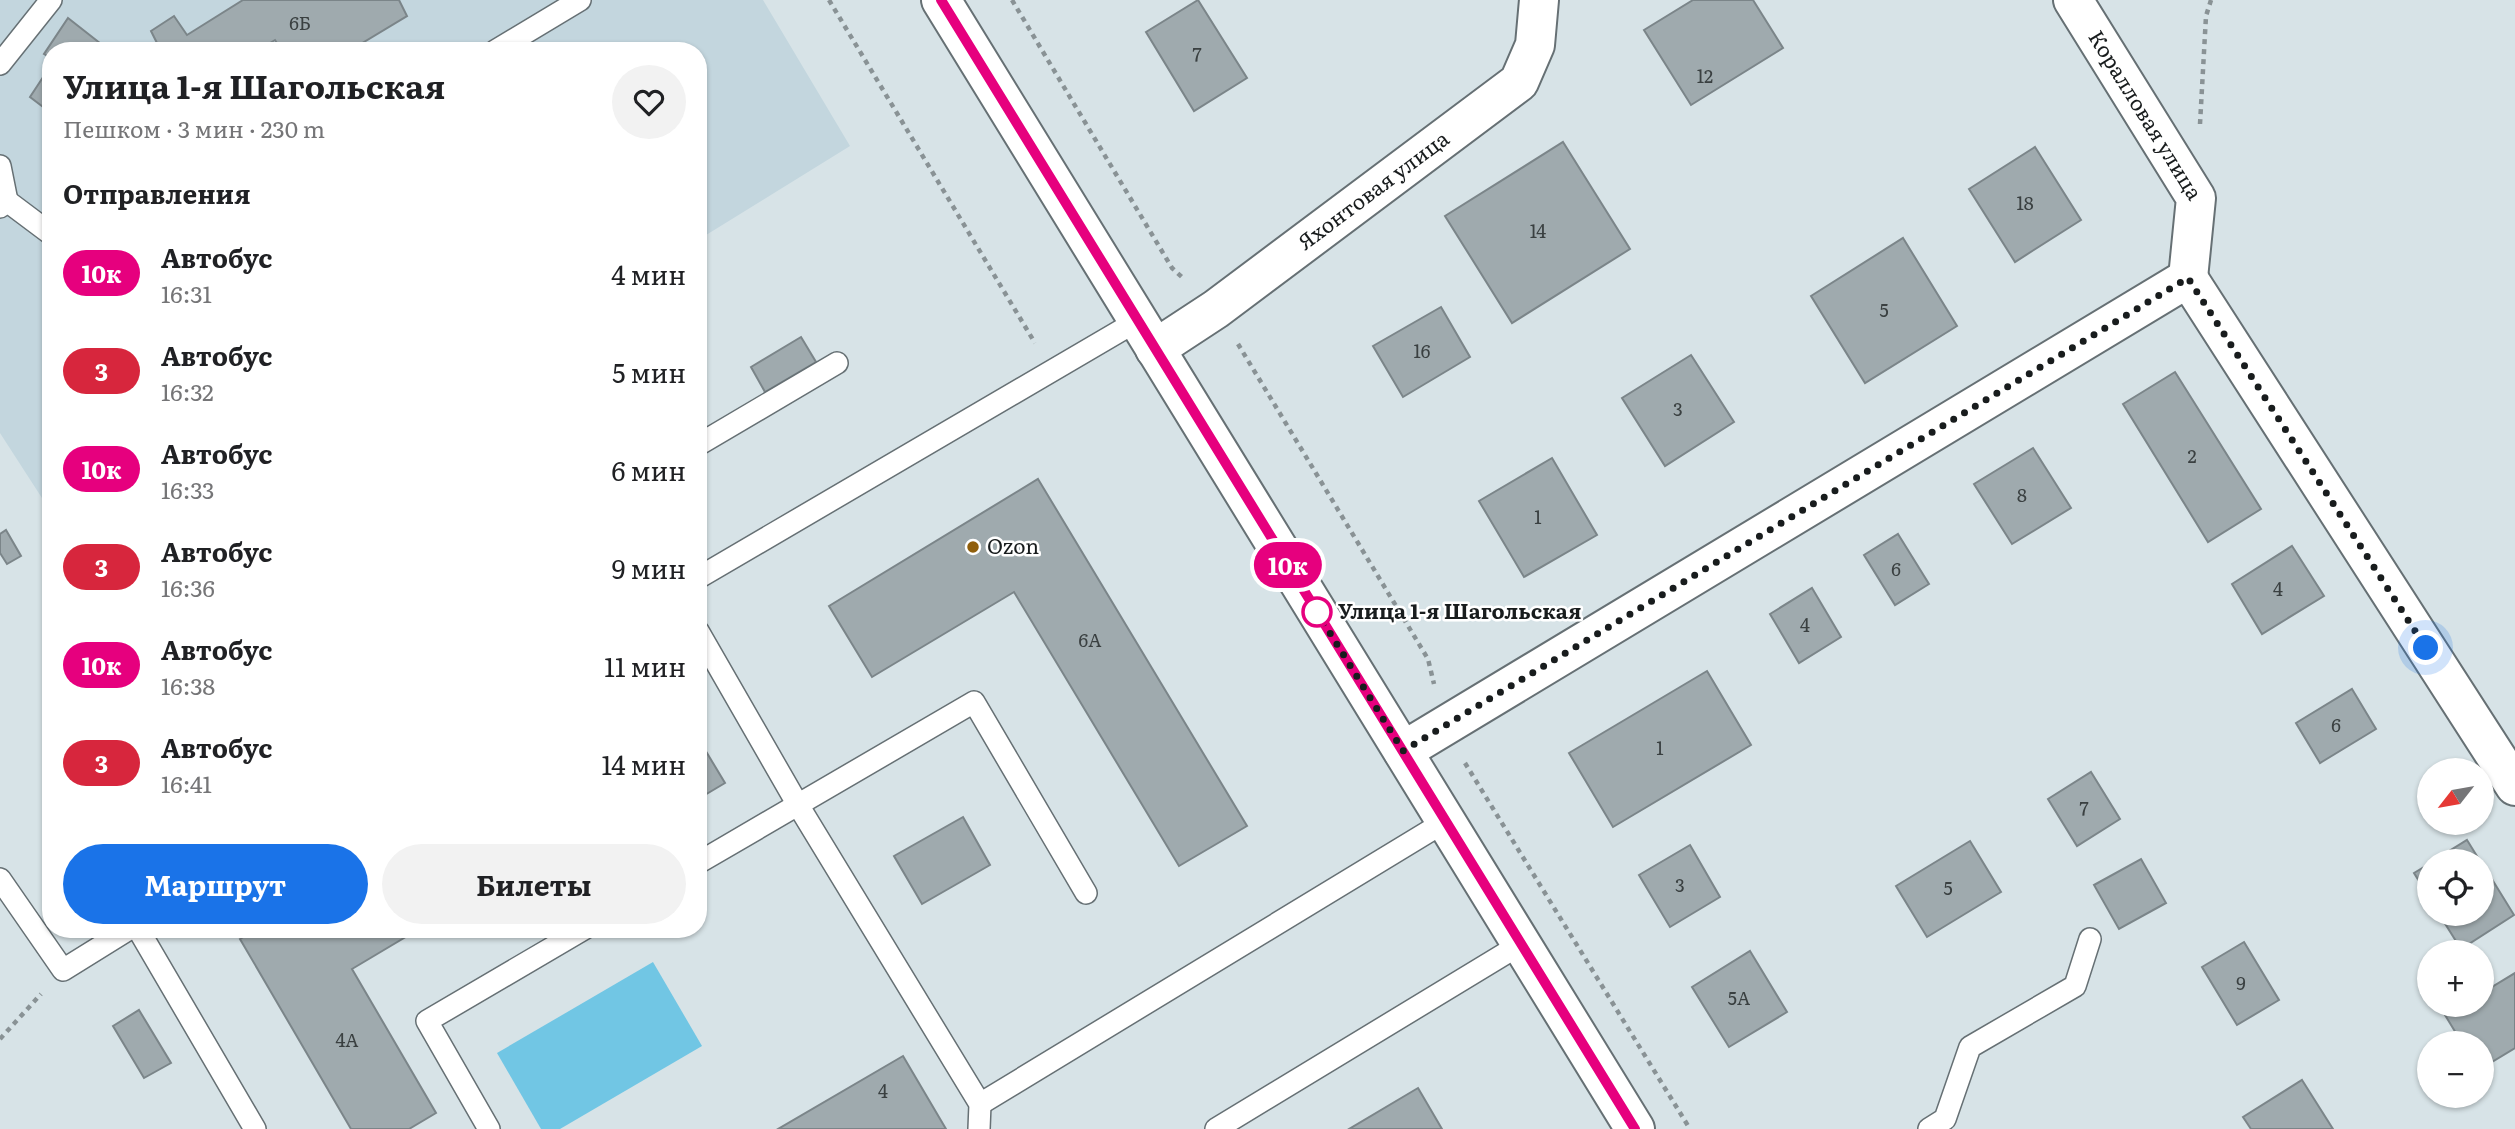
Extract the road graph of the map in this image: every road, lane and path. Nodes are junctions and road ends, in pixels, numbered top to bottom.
1 (51, 0) edge
2 (580, 0) edge
3 (829, 0) edge
4 (941, 0) edge
5 (1012, 0) edge
6 (1539, 0) edge
7 (2073, 0) edge
8 (2211, 0) edge
9 (510, 42) edge
10 (0, 64) edge
11 (2200, 133) dead end
12 (0, 166) edge
13 (4, 204) edge
14 (42, 228) edge
15 (2188, 278) junction
16 (1216, 309) junction
17 (1146, 335) junction
18 (838, 363) dead end
19 (1051, 371) junction
20 (707, 440) edge
21 (707, 573) edge
22 (707, 647) edge
23 (1443, 727) junction
24 (1403, 751) junction
25 (2515, 786) edge
26 (798, 805) junction
27 (1446, 821) junction
28 (707, 858) edge
29 (0, 879) edge
30 (1086, 893) dead end
31 (115, 938) edge
32 (143, 938) edge
33 (569, 938) edge
34 (2090, 939) dead end
35 (1521, 944) junction
36 (63, 970) junction
37 (0, 1039) edge
38 (980, 1104) junction
39 (254, 1129) edge
40 (489, 1129) edge
41 (979, 1129) edge
42 (1216, 1129) edge
43 (1635, 1129) edge
44 (1690, 1129) edge
45 (1929, 1129) edge

1 - 10 lane
2 - 9 lane
3 - 19 path
4 - 17 street
5 - 16 path
6 - 16 street, Яхонтовая улица
7 - 15 street, Коралловая улица
8 - 11 path
12 - 13 lane
13 - 14 lane
15 - 23 street
15 - 25 street
16 - 17 street, Яхонтовая улица
16 - 23 path
17 - 19 lane
17 - 24 street
18 - 20 lane
19 - 21 lane
22 - 26 lane
23 - 24 street
23 - 44 path
24 - 27 street
26 - 28 lane
26 - 30 lane
26 - 38 lane
27 - 35 street
27 - 38 lane
29 - 36 lane
31 - 36 lane
32 - 39 lane
33 - 40 lane
34 - 45 lane
35 - 42 lane
35 - 43 street
36 - 37 path
38 - 41 lane

